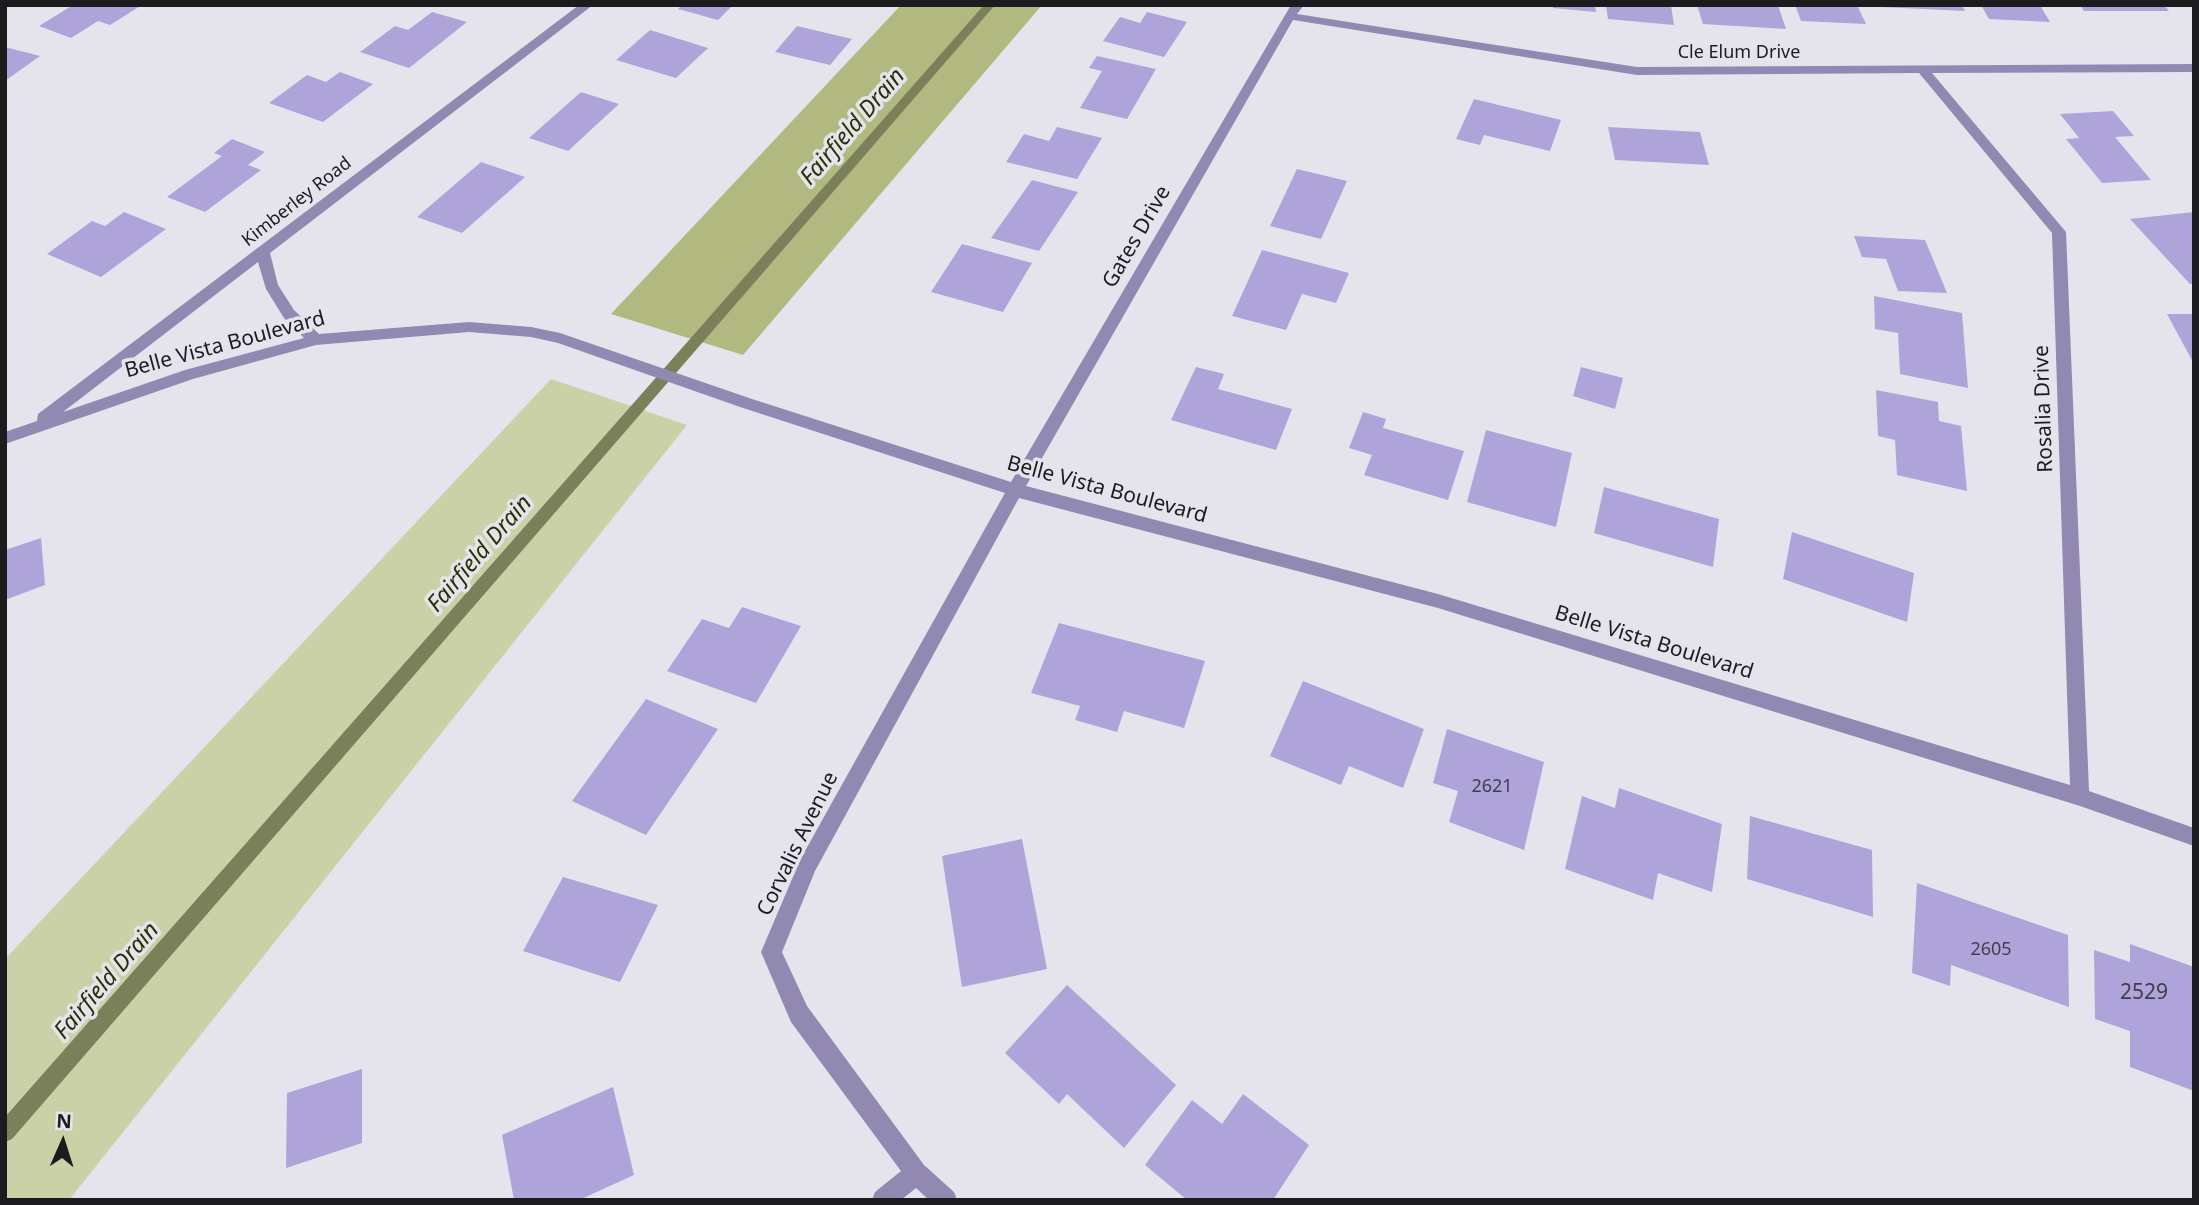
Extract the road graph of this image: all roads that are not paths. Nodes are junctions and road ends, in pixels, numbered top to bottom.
1 (587, 5) edge
2 (1293, 11) edge
3 (2194, 68) edge
4 (1923, 70) junction
5 (263, 252) junction
6 (316, 340) junction
7 (29, 429) junction
8 (5, 438) edge
9 (1015, 490) junction
10 (2080, 797) junction
11 (2194, 837) edge
12 (916, 1173) junction
13 (883, 1200) edge
14 (946, 1200) edge

1 - 5 street, Kimberley Road
2 - 4 street, Cle Elum Drive
2 - 9 street, Gates Drive
3 - 4 street, Cle Elum Drive
4 - 10 street, Rosalia Drive
5 - 6 street
5 - 7 street, Kimberley Road
6 - 7 street, Belle Vista Boulevard
6 - 9 street, Belle Vista Boulevard
7 - 8 street, Belle Vista Boulevard
9 - 10 street, Belle Vista Boulevard
9 - 12 street, Corvalis Avenue
10 - 11 street, Belle Vista Boulevard
12 - 13 street
12 - 14 street, Corvalis Avenue

